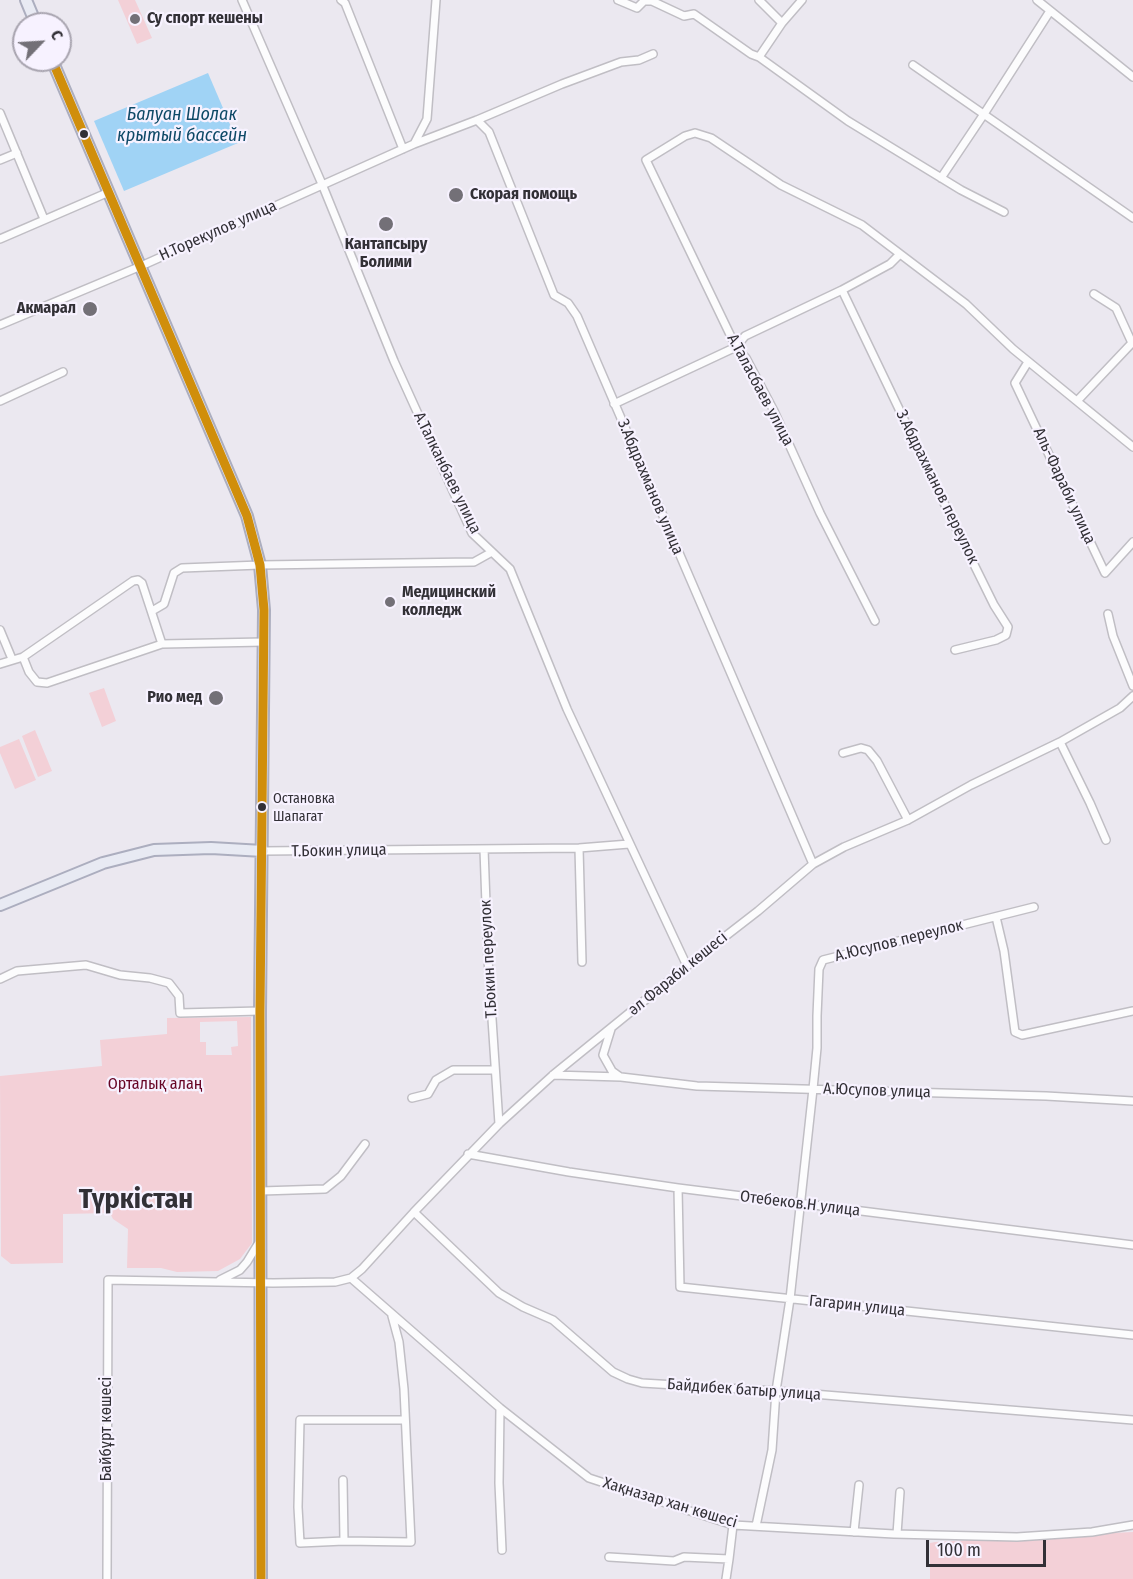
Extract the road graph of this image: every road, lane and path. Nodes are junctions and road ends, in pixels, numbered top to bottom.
1 (243, 0) edge
2 (342, 0) edge
3 (436, 0) edge
4 (618, 0) edge
5 (759, 0) edge
6 (802, 0) edge
7 (1042, 2) edge
8 (1050, 11) junction
9 (783, 23) junction
10 (653, 54) dead end
11 (759, 57) junction
12 (913, 65) dead end
13 (57, 72) edge
14 (1133, 77) edge
15 (0, 113) edge
16 (984, 114) junction
17 (477, 120) junction
18 (414, 144) junction
19 (403, 149) junction
20 (17, 153) junction
21 (0, 160) edge
22 (941, 178) junction
23 (322, 184) junction
24 (109, 192) junction
25 (1004, 212) dead end
26 (1133, 218) edge
27 (44, 219) junction
28 (0, 239) edge
29 (900, 254) junction
30 (141, 266) junction
31 (842, 290) junction
32 (1094, 294) dead end
33 (0, 326) edge
34 (735, 347) junction
35 (1028, 362) junction
36 (63, 372) dead end
37 (0, 401) edge
38 (1077, 401) junction
39 (614, 404) junction
40 (1133, 447) edge
41 (1133, 542) edge
42 (492, 552) junction
43 (260, 564) junction
44 (152, 611) junction
45 (1108, 614) dead end
46 (875, 621) dead end
47 (0, 630) edge
48 (264, 642) junction
49 (162, 644) junction
50 (955, 650) dead end
51 (23, 657) junction
52 (12, 659) junction
53 (0, 664) edge
54 (1133, 686) edge
55 (1133, 696) edge
56 (1060, 742) junction
57 (843, 753) dead end
58 (908, 820) junction
59 (1106, 840) dead end
60 (629, 844) junction
61 (579, 848) junction
62 (484, 849) junction
63 (263, 851) junction
64 (813, 864) junction
65 (0, 905) edge
66 (1034, 907) dead end
67 (996, 917) junction
68 (582, 962) dead end
69 (687, 966) junction
70 (0, 979) edge
71 (260, 1011) junction
72 (1133, 1011) edge
73 (611, 1028) junction
74 (494, 1070) junction
75 (554, 1075) junction
76 (621, 1077) junction
77 (813, 1089) junction
78 (412, 1098) dead end
79 (1133, 1101) edge
80 (498, 1124) junction
81 (365, 1144) dead end
82 (468, 1154) junction
83 (678, 1188) junction
84 (261, 1191) junction
85 (799, 1204) junction
86 (414, 1212) junction
87 (262, 1233) junction
88 (1133, 1245) edge
89 (351, 1278) junction
90 (218, 1281) junction
91 (262, 1283) junction
92 (790, 1299) junction
93 (392, 1316) junction
94 (1133, 1335) edge
95 (776, 1391) junction
96 (500, 1408) junction
97 (405, 1420) junction
98 (1133, 1420) edge
99 (343, 1480) dead end
100 (859, 1485) dead end
101 (900, 1492) dead end
102 (1133, 1525) edge
103 (733, 1526) junction
104 (756, 1526) junction
105 (854, 1532) junction
106 (897, 1534) junction
107 (344, 1541) junction
108 (502, 1550) dead end
109 (609, 1557) dead end
110 (729, 1559) junction
111 (107, 1579) edge
112 (261, 1579) edge
113 (726, 1579) edge

1 - 23 street, А.Талканбаев улица
2 - 19 street
3 - 18 street
4 - 11 street
5 - 9 street
6 - 9 street
7 - 8 street
8 - 14 street
8 - 16 street
9 - 11 street
10 - 17 street, Н.Торекулов улица
11 - 22 street
12 - 16 street
13 - 24 main road
15 - 20 street
16 - 22 street
16 - 26 street
17 - 18 street, Н.Торекулов улица
17 - 39 street, З.Абдрахманов улица
18 - 19 street, Н.Торекулов улица
19 - 23 street, Н.Торекулов улица
20 - 21 street
20 - 27 street
22 - 25 street
23 - 30 street, Н.Торекулов улица
23 - 42 street, А.Талканбаев улица
24 - 27 street
24 - 30 main road
27 - 28 street
29 - 31 street
29 - 34 street, А.Таласбаев улица
29 - 35 street
30 - 33 street, Н.Торекулов улица
30 - 43 main road
31 - 34 street
31 - 50 street, З.Абдрахманов переулок
32 - 38 street
34 - 39 street
34 - 46 street, А.Таласбаев улица
35 - 38 street
35 - 41 street, Аль-Фараби улица
36 - 37 street
38 - 40 street
39 - 64 street, З.Абдрахманов улица
42 - 43 street
42 - 60 street, А.Талканбаев улица
43 - 44 street
43 - 48 main road
44 - 49 street
44 - 51 street
45 - 54 street
47 - 52 street
48 - 49 street
48 - 63 main road
49 - 51 street
51 - 52 street
52 - 53 street
55 - 56 street, әл Фараби көшесі
56 - 58 street, әл Фараби көшесі
56 - 59 street
57 - 58 street
58 - 64 street, әл Фараби көшесі
60 - 61 street, Т.Бокин улица
60 - 69 street, А.Талканбаев улица
61 - 62 street, Т.Бокин улица
61 - 68 street
62 - 63 street, Т.Бокин улица
62 - 74 street, Т.Бокин переулок
63 - 65 main road, Т.Бокин улица
63 - 71 main road
64 - 69 street, әл Фараби көшесі
66 - 67 street, А.Юсупов переулок
67 - 72 street
67 - 77 street, А.Юсупов переулок
69 - 73 street, әл Фараби көшесі
70 - 71 street
71 - 84 main road
73 - 75 street, әл Фараби көшесі
73 - 76 street
74 - 78 street
74 - 80 street
75 - 76 street, А.Юсупов улица
75 - 80 street, әл Фараби көшесі
76 - 77 street, А.Юсупов улица
77 - 79 street, А.Юсупов улица
77 - 85 street
80 - 82 street, әл Фараби көшесі
81 - 84 street
82 - 83 street, Отебеков.Н улица
82 - 86 street, әл Фараби көшесі
83 - 85 street, Отебеков.Н улица
83 - 92 street, Гагарин улица
84 - 87 main road
85 - 88 street, Отебеков.Н улица
85 - 92 street
86 - 89 street, әл Фараби көшесі
86 - 95 street, Байдибек батыр улица
87 - 90 street
87 - 91 main road
89 - 91 street
89 - 93 street, Хақназар хан көшесі
90 - 91 street
90 - 111 street, Байбұрт көшесі
91 - 112 main road
92 - 94 street, Гагарин улица
92 - 95 street
93 - 96 street, Хақназар хан көшесі
93 - 97 street
95 - 98 street, Байдибек батыр улица
95 - 104 street
96 - 103 street, Хақназар хан көшесі
96 - 108 street
97 - 107 street
97 - 107 street
99 - 107 street
100 - 105 street
101 - 106 street
102 - 106 street, Хақназар хан көшесі
103 - 104 street, Хақназар хан көшесі
103 - 110 street
104 - 105 street, Хақназар хан көшесі
105 - 106 street, Хақназар хан көшесі
109 - 110 street
110 - 113 street

